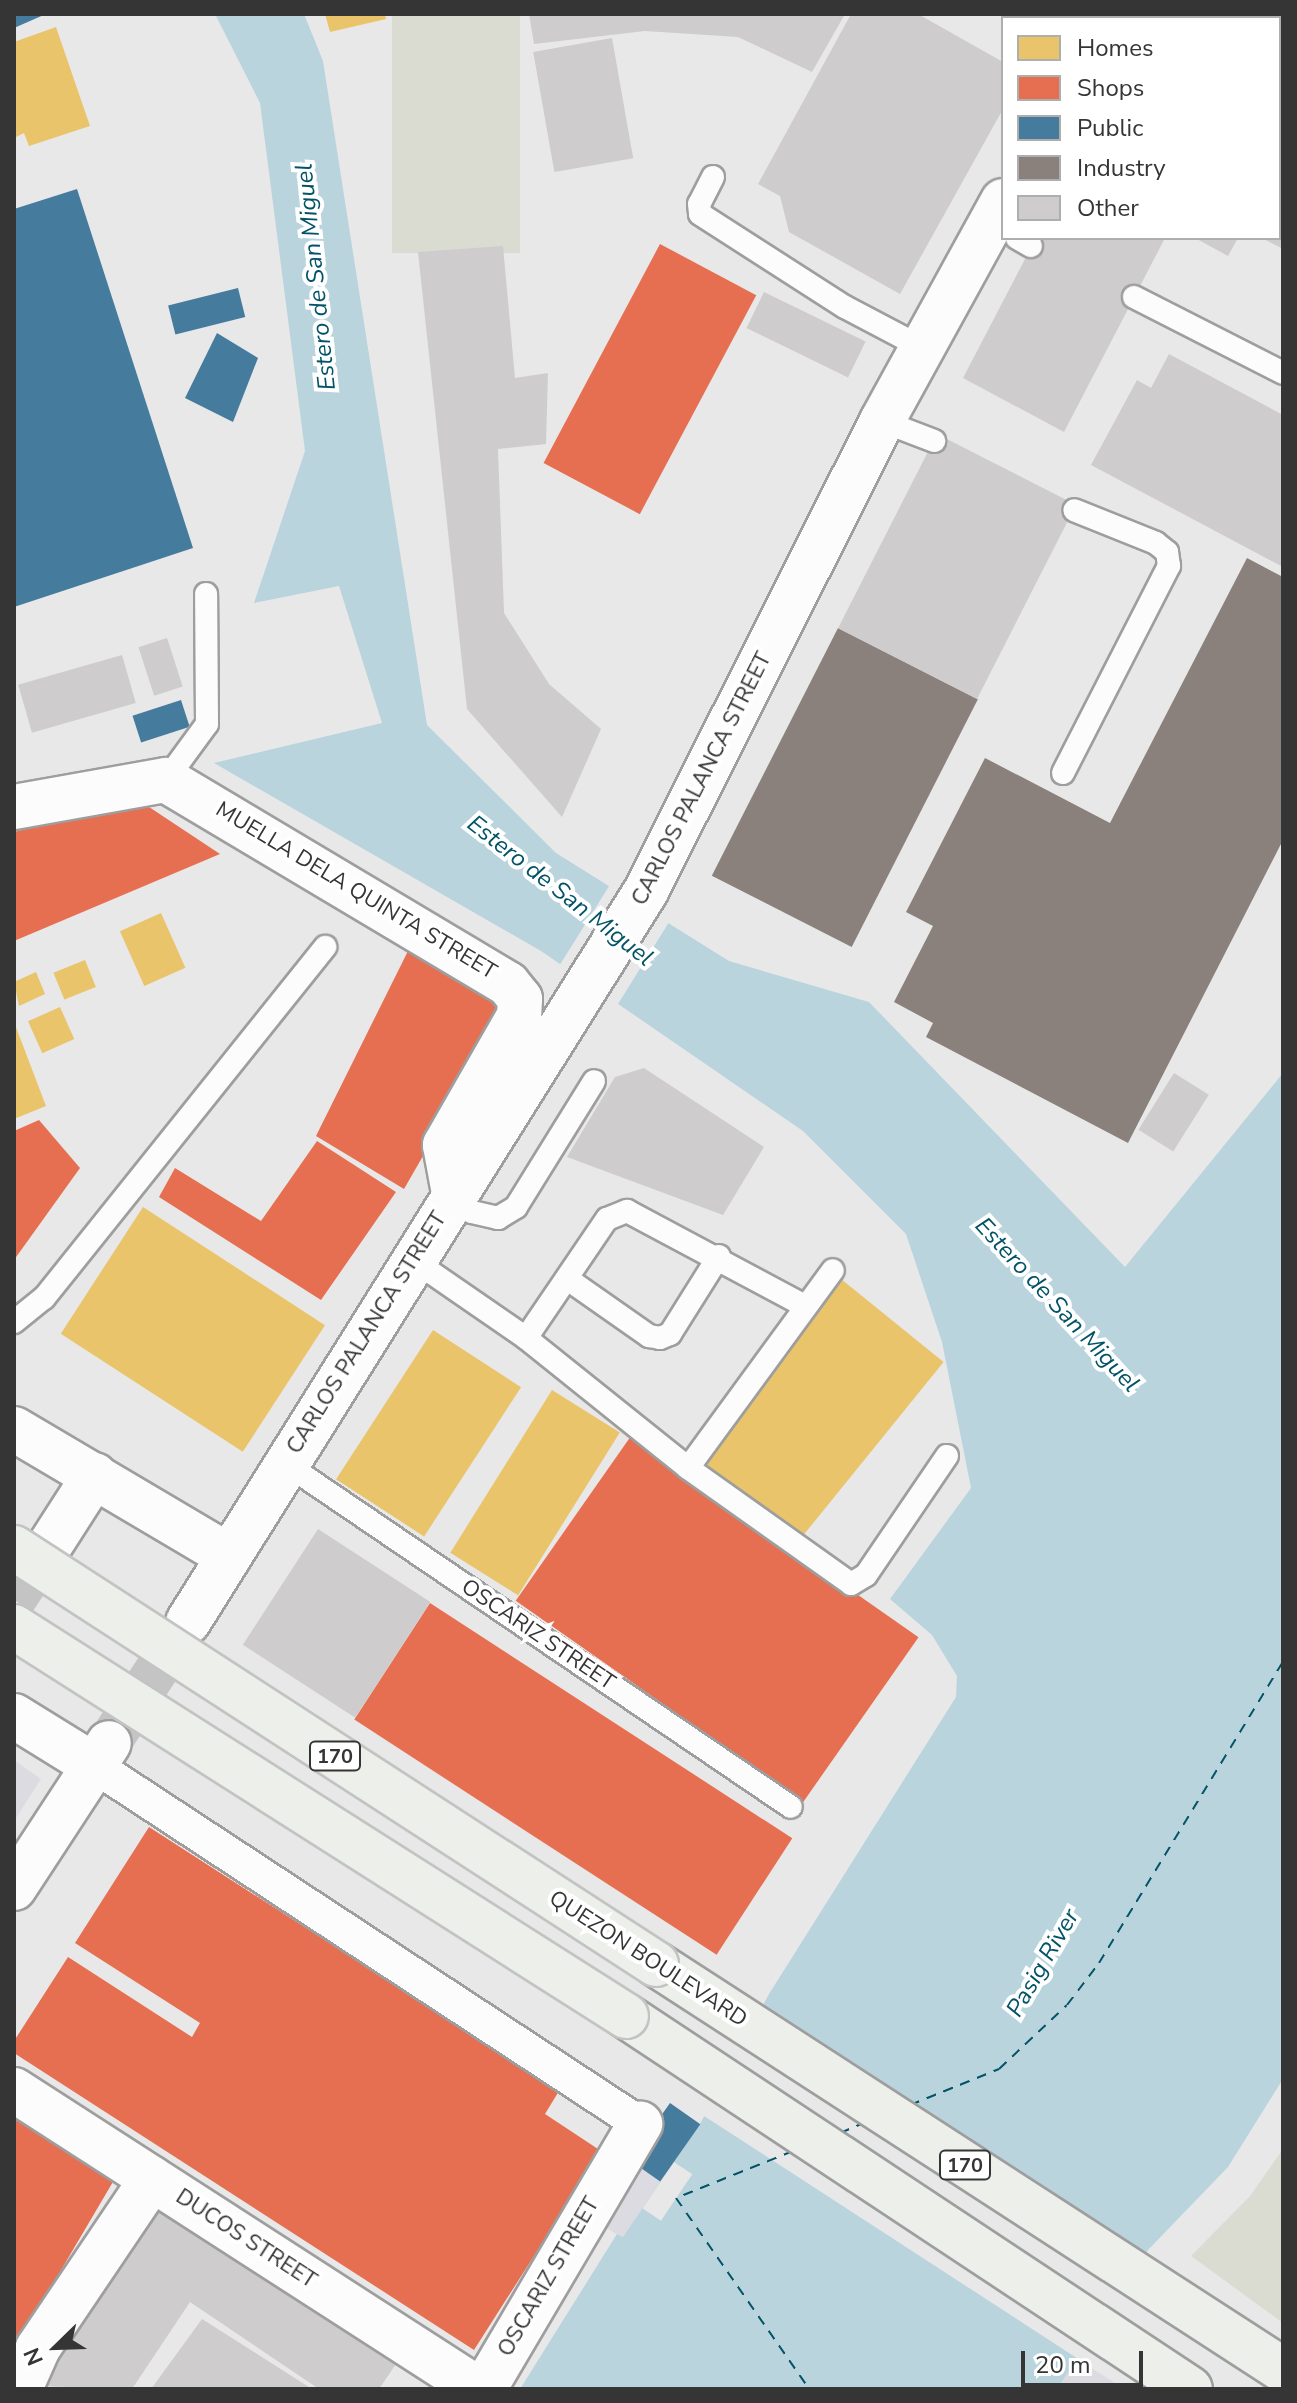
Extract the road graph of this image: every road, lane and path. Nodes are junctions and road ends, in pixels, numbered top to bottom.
1 (713, 177) dead end
2 (1001, 239) edge
3 (1134, 297) dead end
4 (923, 348) junction
5 (1283, 373) edge
6 (882, 421) junction
7 (934, 441) dead end
8 (1074, 510) dead end
9 (206, 594) dead end
10 (1063, 773) dead end
11 (166, 780) junction
12 (14, 807) edge
13 (325, 947) dead end
14 (594, 1081) dead end
15 (454, 1193) junction
16 (719, 1256) junction
17 (413, 1260) junction
18 (833, 1270) dead end
19 (569, 1280) junction
20 (805, 1306) junction
21 (14, 1322) edge
22 (526, 1338) junction
23 (18, 1440) edge
24 (947, 1456) dead end
25 (286, 1464) junction
26 (688, 1468) junction
27 (95, 1475) junction
28 (32, 1546) edge
29 (229, 1556) junction
30 (188, 1622) tunnel mouth
31 (14, 1627) edge
32 (14, 1716) edge
33 (102, 1754) junction
34 (791, 1807) dead end
35 (14, 1888) edge
36 (14, 2090) edge
37 (640, 2124) joint
38 (152, 2179) junction
39 (1283, 2370) edge
40 (20, 2389) edge
41 (481, 2389) edge
42 (1190, 2389) edge

1 - 4 lane
2 - 4 street, CARLOS PALANCA STREET
3 - 5 lane
4 - 6 street, CARLOS PALANCA STREET
6 - 7 lane
6 - 15 street, CARLOS PALANCA STREET
8 - 10 lane
9 - 11 lane
11 - 12 street
11 - 15 street, MUELLA DELA QUINTA STREET
13 - 21 lane
14 - 15 lane
15 - 17 street, CARLOS PALANCA STREET
16 - 19 lane
16 - 19 lane
16 - 20 lane
17 - 22 lane
17 - 25 street, CARLOS PALANCA STREET
18 - 20 lane
19 - 22 lane
20 - 26 lane
22 - 26 lane
23 - 27 street
24 - 26 lane
25 - 29 street, CARLOS PALANCA STREET
25 - 34 lane, OSCARIZ STREET
27 - 28 street
27 - 29 street
28 - 39 main road, QUEZON BOULEVARD / 170, bridge
29 - 30 street, CARLOS PALANCA STREET
31 - 42 main road, bridge
32 - 33 street
33 - 35 street
33 - 37 street
36 - 38 street, DUCOS STREET
37 - 41 street, OSCARIZ STREET
38 - 40 street
38 - 41 street, DUCOS STREET

